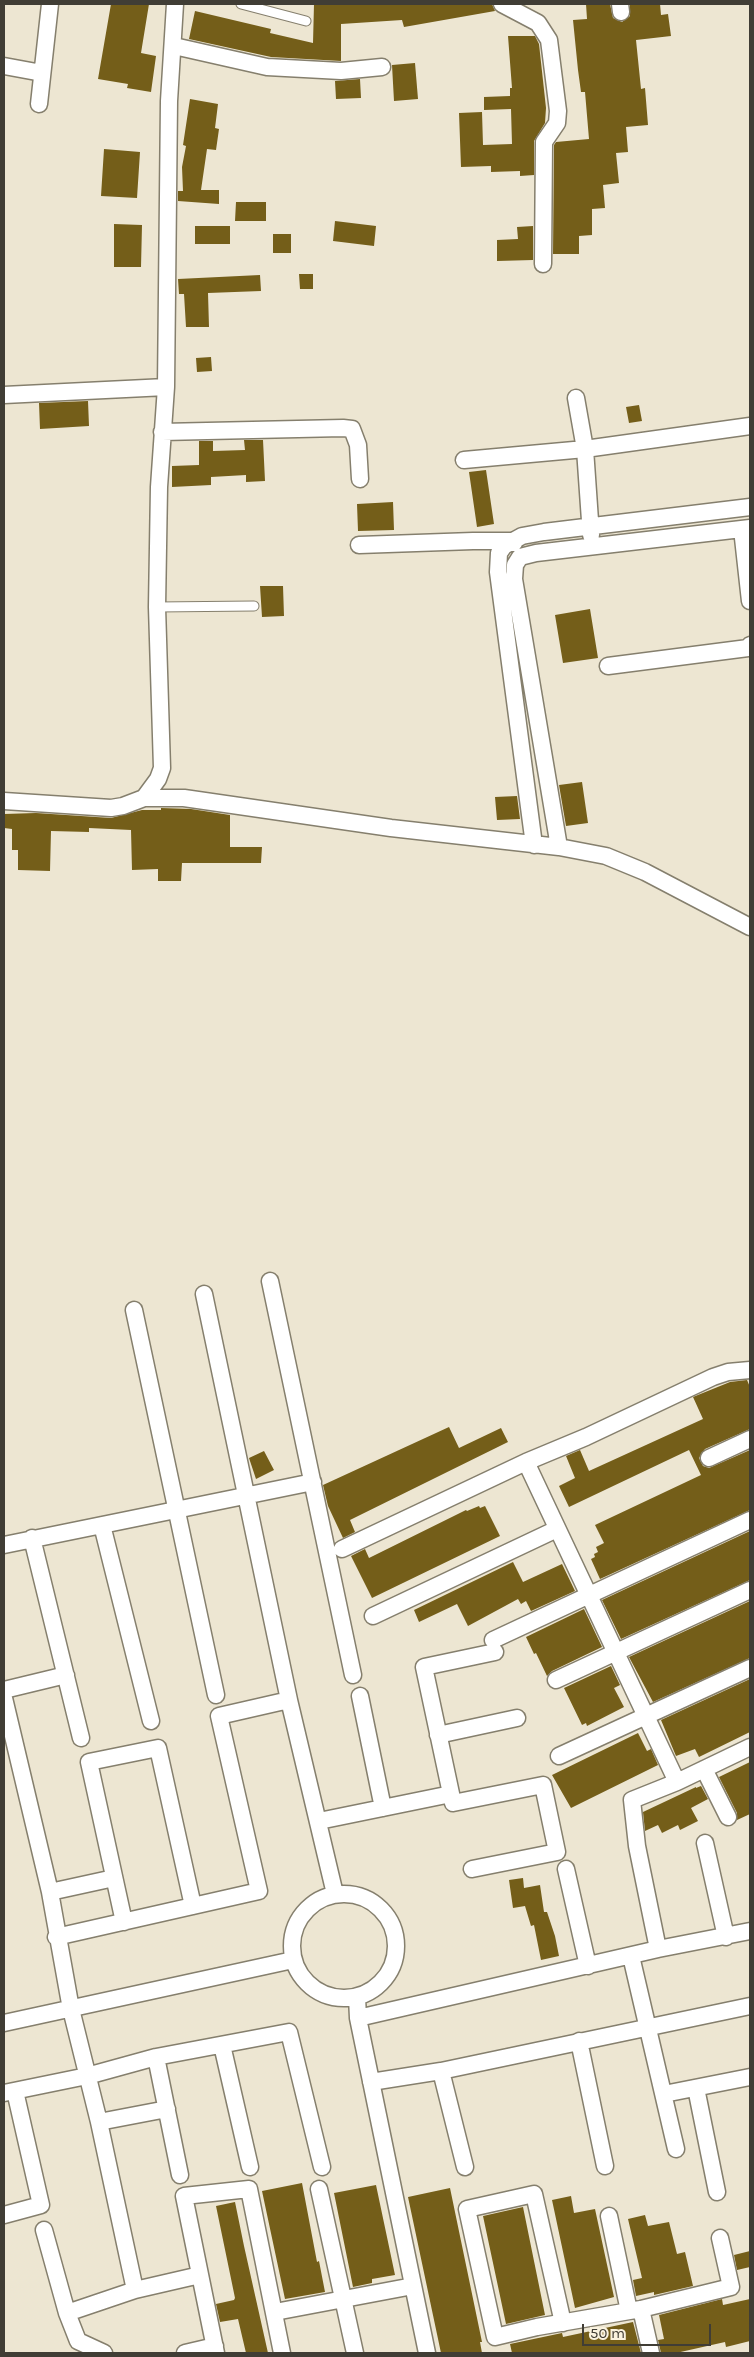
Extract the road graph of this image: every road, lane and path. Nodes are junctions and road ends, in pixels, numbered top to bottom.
1 (50, 4) edge
2 (176, 4) edge
3 (241, 4) edge
4 (502, 4) edge
5 (306, 21) dead end
6 (174, 46) junction
7 (4, 66) edge
8 (382, 67) dead end
9 (42, 73) junction
10 (39, 104) dead end
11 (544, 264) dead end
12 (166, 387) junction
13 (4, 395) edge
14 (576, 398) dead end
15 (750, 426) edge
16 (162, 432) junction
17 (585, 449) junction
18 (464, 460) dead end
19 (360, 479) dead end
20 (750, 506) edge
21 (590, 526) junction
22 (746, 528) edge
23 (510, 541) junction
24 (359, 546) dead end
25 (593, 548) junction
26 (520, 557) junction
27 (750, 601) edge
28 (254, 606) dead end
29 (157, 607) junction
30 (750, 647) edge
31 (510, 654) junction
32 (528, 654) junction
33 (608, 666) dead end
34 (144, 798) junction
35 (4, 801) edge
36 (534, 845) junction
37 (559, 847) junction
38 (750, 927) edge
39 (270, 1281) dead end
40 (204, 1294) dead end
41 (134, 1310) dead end
42 (750, 1370) edge
43 (750, 1439) edge
44 (709, 1458) dead end
45 (526, 1462) junction
46 (313, 1482) junction
47 (246, 1496) junction
48 (177, 1510) junction
49 (750, 1520) edge
50 (102, 1525) junction
51 (557, 1529) junction
52 (32, 1538) junction
53 (4, 1545) edge
54 (342, 1549) dead end
55 (750, 1590) edge
56 (589, 1595) junction
57 (373, 1616) dead end
58 (615, 1652) junction
59 (750, 1668) edge
60 (66, 1675) junction
61 (353, 1675) dead end
62 (556, 1680) dead end
63 (4, 1690) edge
64 (216, 1695) dead end
65 (360, 1696) dead end
66 (4, 1698) edge
67 (289, 1700) junction
68 (646, 1716) junction
69 (518, 1718) dead end
70 (151, 1721) dead end
71 (6, 1722) edge
72 (438, 1734) junction
73 (81, 1738) dead end
74 (750, 1746) edge
75 (559, 1756) dead end
76 (704, 1769) junction
77 (677, 1782) junction
78 (451, 1794) junction
79 (383, 1808) junction
80 (728, 1818) dead end
81 (319, 1821) junction
82 (705, 1842) dead end
83 (472, 1869) dead end
84 (566, 1870) dead end
85 (114, 1878) junction
86 (50, 1892) junction
87 (335, 1894) junction
88 (193, 1906) junction
89 (124, 1922) junction
90 (750, 1931) edge
91 (56, 1937) junction
92 (726, 1937) junction
93 (658, 1948) junction
94 (631, 1956) junction
95 (293, 1960) junction
96 (588, 1966) junction
97 (357, 1997) junction
98 (750, 2006) edge
99 (71, 2009) junction
100 (358, 2018) junction
101 (4, 2023) edge
102 (649, 2027) junction
103 (579, 2041) junction
104 (222, 2044) junction
105 (156, 2057) junction
106 (440, 2071) junction
107 (87, 2076) junction
108 (750, 2077) edge
109 (371, 2082) junction
110 (696, 2088) junction
111 (9, 2092) edge
112 (664, 2094) junction
113 (167, 2109) junction
114 (100, 2122) junction
115 (676, 2149) dead end
116 (605, 2166) dead end
117 (250, 2167) dead end
118 (322, 2167) dead end
119 (465, 2167) dead end
120 (180, 2175) dead end
121 (319, 2188) dead end
122 (717, 2192) dead end
123 (4, 2215) edge
124 (609, 2216) dead end
125 (44, 2230) dead end
126 (720, 2238) dead end
127 (200, 2275) junction
128 (413, 2286) junction
129 (135, 2290) junction
130 (342, 2299) junction
131 (635, 2310) junction
132 (274, 2312) junction
133 (67, 2313) junction
134 (562, 2323) junction
135 (215, 2350) edge
136 (104, 2353) edge
137 (185, 2353) edge
138 (282, 2353) edge
139 (355, 2353) edge
140 (427, 2353) edge
141 (650, 2353) edge

1 - 9 street
2 - 6 street
3 - 5 lane
4 - 11 street
6 - 8 street
6 - 12 street
7 - 9 street
9 - 10 street
12 - 13 street
12 - 16 street
14 - 17 street
15 - 17 street
16 - 19 street
16 - 29 street
17 - 18 street
17 - 21 street
20 - 21 street
21 - 23 street
21 - 25 street
22 - 25 street
22 - 27 street
23 - 24 street
23 - 26 street
23 - 31 street
25 - 26 street
26 - 32 street
28 - 29 lane
29 - 34 street
30 - 33 street
31 - 32 street
31 - 36 street
32 - 37 street
34 - 35 street
34 - 36 street
36 - 37 street
37 - 38 street
39 - 46 street
40 - 47 street
41 - 48 street
42 - 45 street
43 - 44 street
45 - 51 street
45 - 54 street
46 - 47 street
46 - 61 street
47 - 48 street
47 - 67 street
48 - 50 street
48 - 64 street
49 - 56 street
50 - 52 street
50 - 70 street
51 - 56 street
51 - 57 street
52 - 53 street
52 - 60 street
55 - 58 street
56 - 58 street
56 - 72 street
58 - 62 street
58 - 68 street
59 - 68 street
60 - 63 street
60 - 73 street
65 - 79 street
66 - 71 street
67 - 81 street
67 - 88 street
68 - 75 street
68 - 77 street
69 - 72 street
71 - 86 street
72 - 78 street
74 - 76 street
76 - 77 street
76 - 80 street
77 - 93 street
78 - 79 street
78 - 83 street
79 - 81 street
81 - 87 street
82 - 92 street
84 - 96 street
85 - 86 street
85 - 88 street
85 - 89 street
86 - 91 street
87 - 95 street
87 - 97 street
88 - 89 street
89 - 91 street
90 - 92 street
91 - 99 street
92 - 93 street
93 - 94 street
94 - 96 street
94 - 102 street
95 - 97 street
95 - 99 street
96 - 100 street
97 - 100 street
98 - 102 street
99 - 101 street
99 - 107 street
100 - 109 street
102 - 103 street
102 - 112 street
103 - 106 street
103 - 116 street
104 - 105 street
104 - 117 street
104 - 118 street
105 - 107 street
105 - 113 street
106 - 109 street
106 - 119 street
107 - 111 street
107 - 114 street
108 - 110 street
109 - 128 street
110 - 112 street
110 - 122 street
111 - 123 street
112 - 115 street
113 - 114 street
113 - 120 street
114 - 129 street
121 - 130 street
124 - 131 street
125 - 133 street
126 - 131 street
127 - 129 street
127 - 132 street
127 - 135 street
128 - 130 street
128 - 140 street
129 - 133 street
130 - 132 street
130 - 139 street
131 - 134 street
131 - 141 street
132 - 138 street
133 - 136 street
134 - 134 street
135 - 137 street

